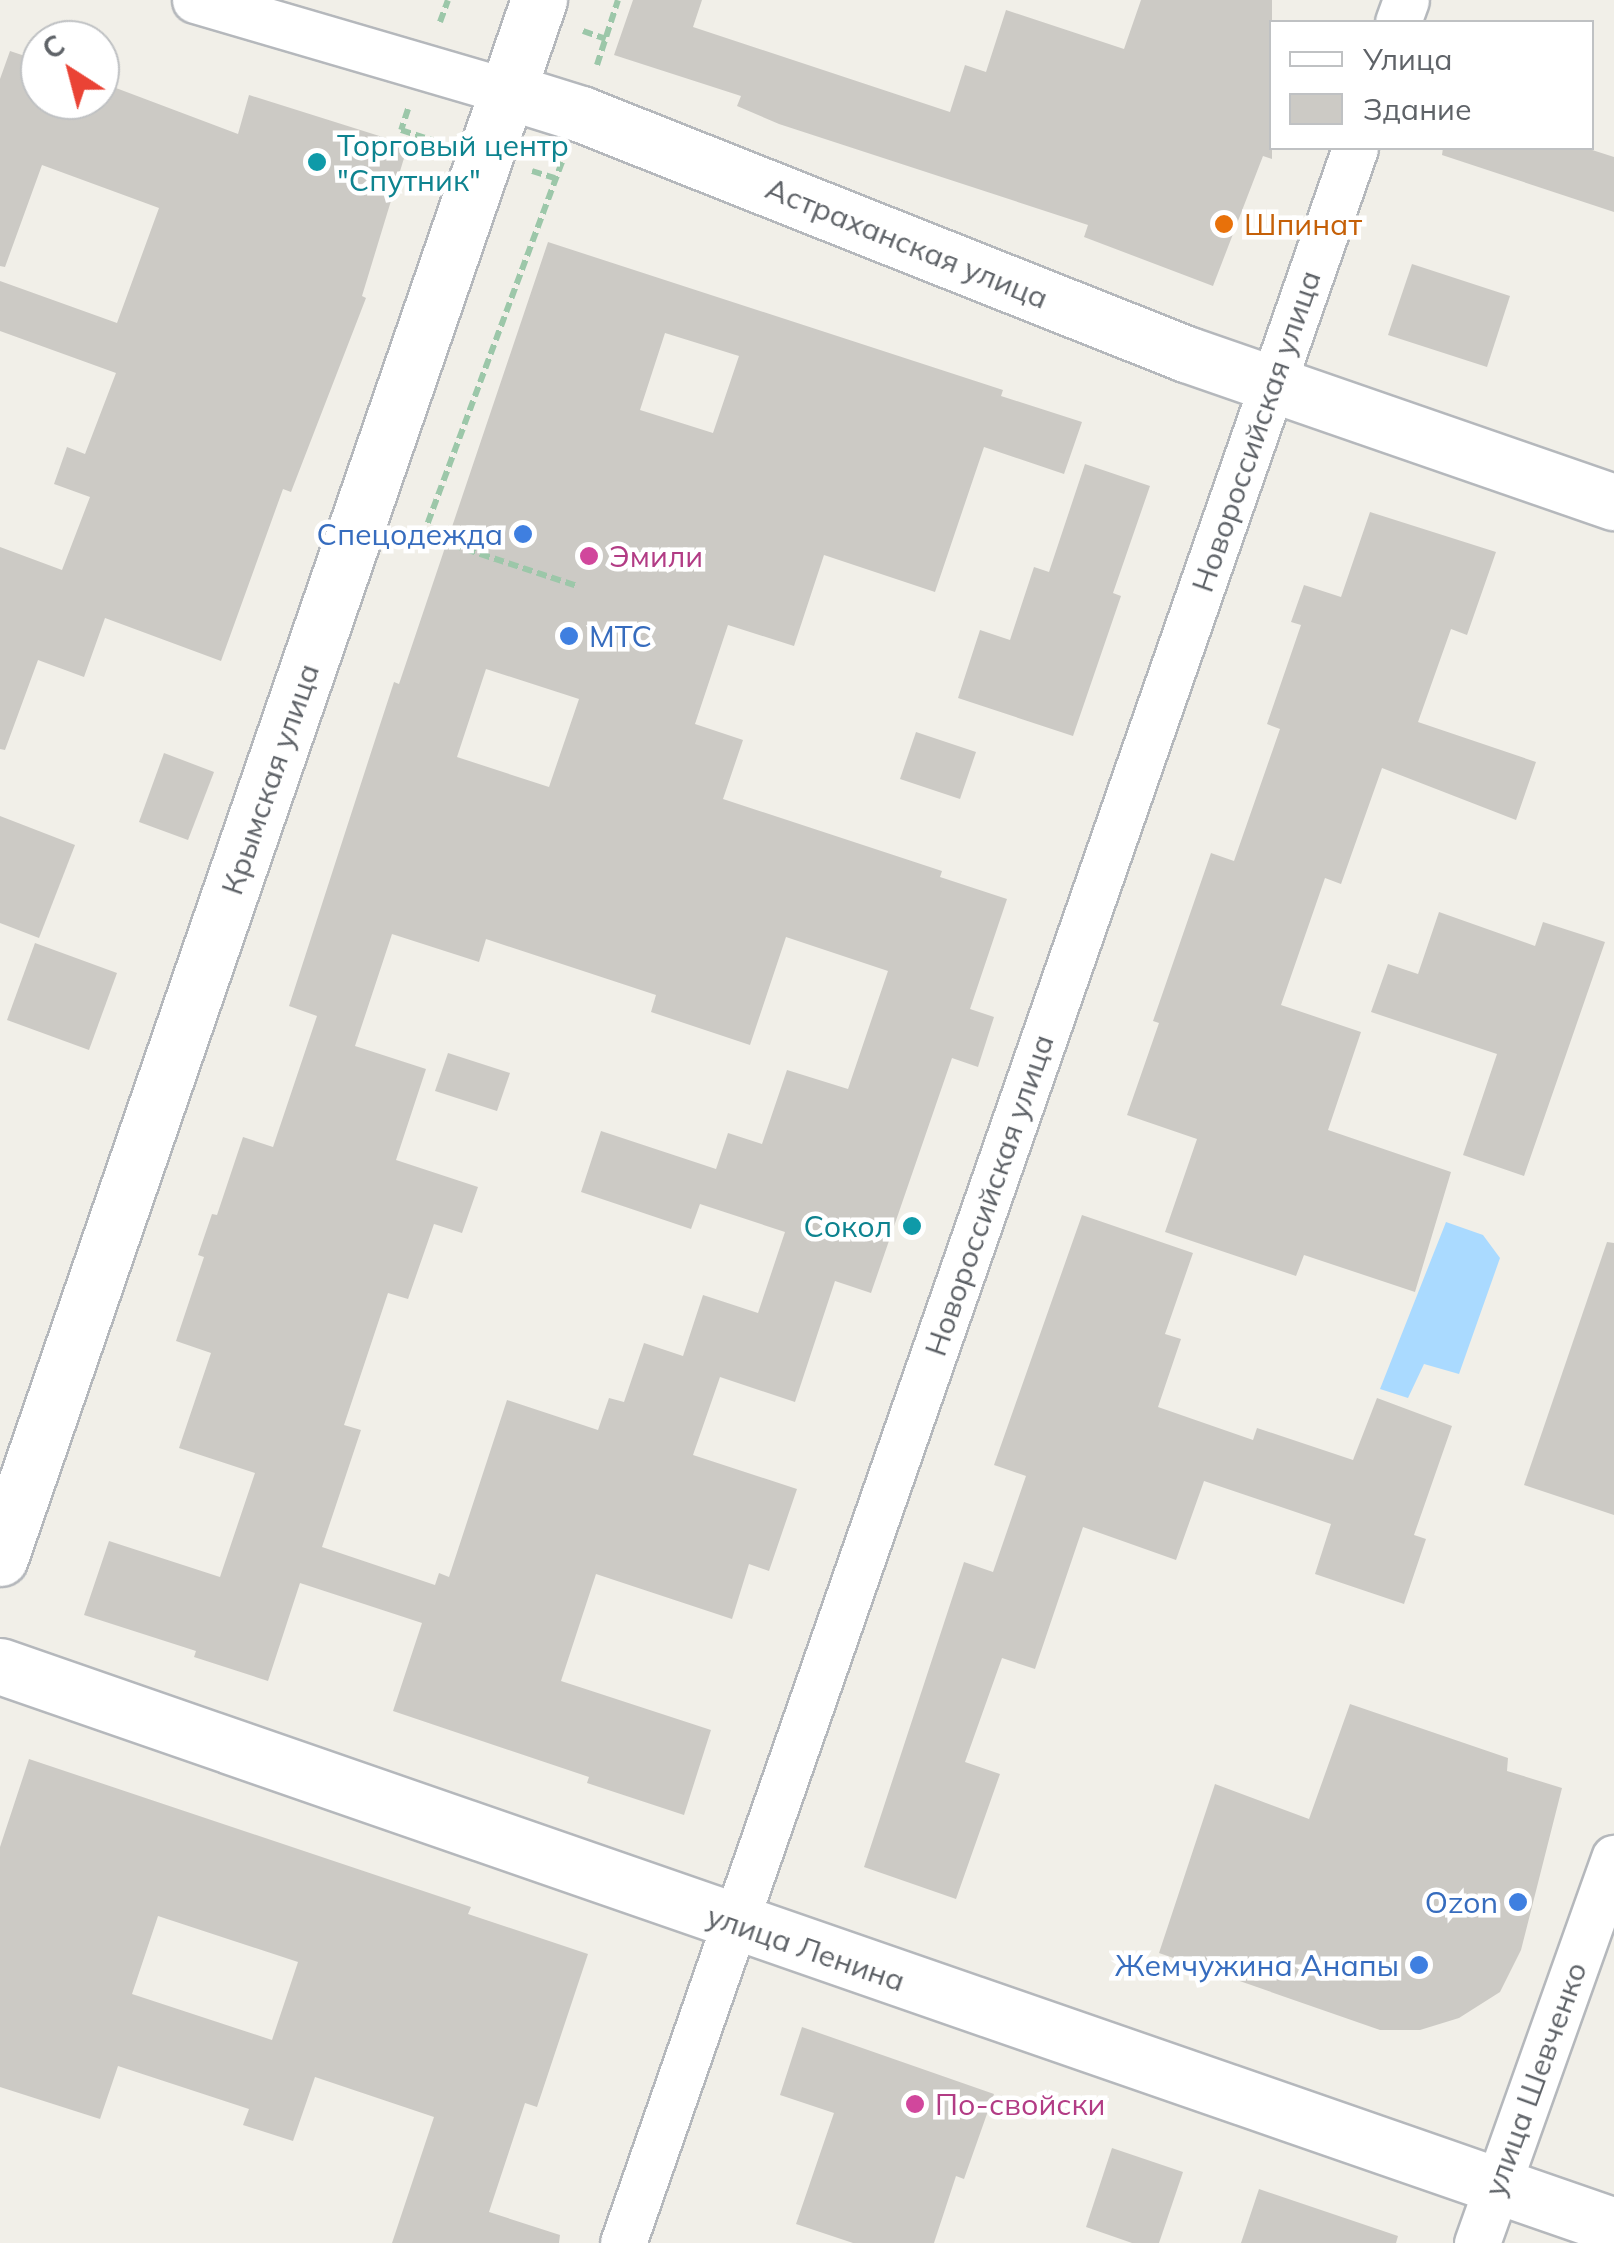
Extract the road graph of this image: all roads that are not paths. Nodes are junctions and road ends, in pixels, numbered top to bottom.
1 (195, 0) edge
2 (540, 0) edge
3 (506, 91) junction
4 (1354, 150) edge
5 (1273, 384) junction
6 (1614, 502) edge
7 (0, 1558) edge
8 (0, 1666) edge
9 (1614, 1858) edge
10 (734, 1923) junction
11 (1497, 2183) junction
12 (1614, 2226) edge
13 (623, 2243) edge
14 (1477, 2243) edge

1 - 3 street, Астраханская улица
2 - 3 street, Крымская улица
3 - 5 street, Астраханская улица
3 - 7 street, Крымская улица
4 - 5 street, Новороссийская улица
5 - 6 street, Астраханская улица
5 - 10 street, Новороссийская улица
8 - 10 street, улица Ленина
9 - 11 street, улица Шевченко
10 - 11 street, улица Ленина
10 - 13 street, Новороссийская улица
11 - 12 street, улица Ленина
11 - 14 street, улица Шевченко

